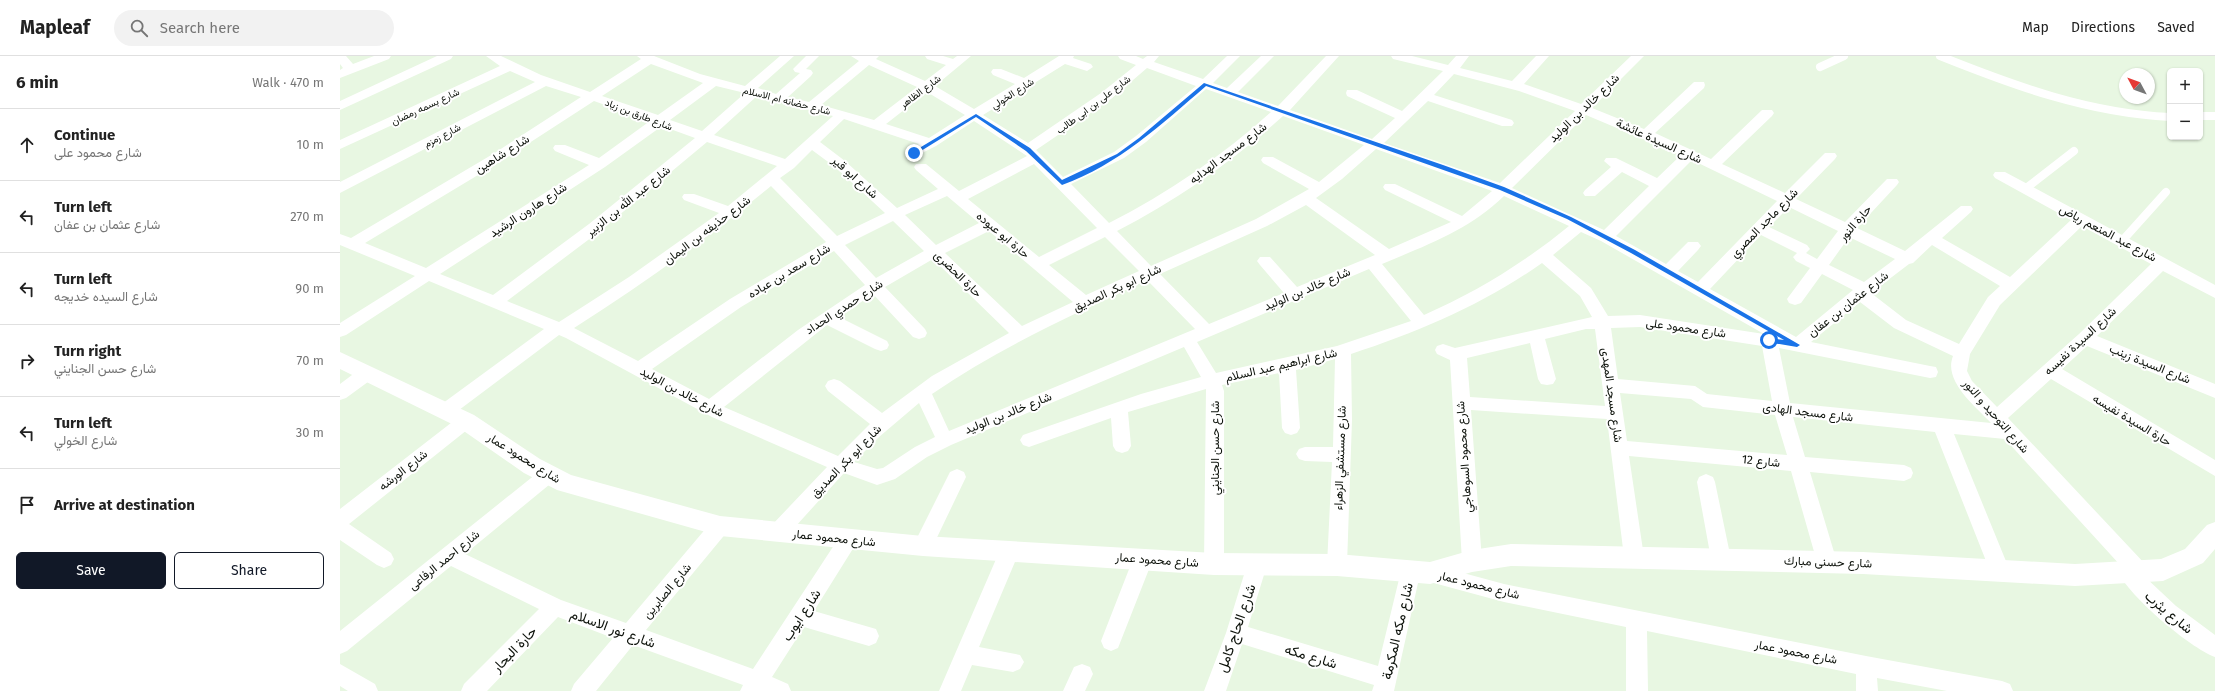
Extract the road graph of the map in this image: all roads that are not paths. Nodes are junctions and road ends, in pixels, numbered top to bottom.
1 (340, 56) edge
2 (385, 56) edge
3 (447, 56) edge
4 (676, 56) edge
5 (788, 56) edge
6 (814, 56) edge
7 (931, 56) edge
8 (1124, 56) edge
9 (1234, 56) edge
10 (1268, 56) edge
11 (1333, 56) edge
12 (1398, 56) edge
13 (1463, 56) edge
14 (1543, 56) edge
15 (1638, 56) edge
16 (1844, 56) edge
17 (1940, 56) edge
18 (866, 57) edge
19 (1065, 58) edge
20 (503, 60) edge
21 (652, 60) edge
22 (960, 60) edge
23 (1150, 60) edge
24 (1087, 67) dead end
25 (1820, 67) dead end
26 (1451, 70) junction
27 (345, 72) edge
28 (997, 72) dead end
29 (544, 82) junction
30 (713, 82) junction
31 (1026, 84) junction
32 (1205, 84) junction
33 (1699, 85) dead end
34 (926, 86) junction
35 (1514, 87) junction
36 (752, 91) junction
37 (1230, 92) junction
38 (1352, 93) dead end
39 (1426, 96) junction
40 (593, 97) junction
41 (779, 98) junction
42 (340, 106) edge
43 (812, 106) junction
44 (1582, 109) junction
45 (1281, 111) junction
46 (842, 114) junction
47 (1767, 114) dead end
48 (976, 115) junction
49 (2167, 116) edge
50 (2203, 116) edge
51 (2215, 116) edge
52 (1404, 117) junction
53 (658, 121) junction
54 (1507, 123) dead end
55 (876, 125) junction
56 (1645, 135) junction
57 (705, 138) junction
58 (812, 143) junction
59 (931, 143) junction
60 (1375, 143) junction
61 (340, 145) edge
62 (560, 148) dead end
63 (2074, 151) dead end
64 (914, 153) dead end
65 (1032, 153) junction
66 (1690, 155) junction
67 (1830, 156) dead end
68 (1268, 160) dead end
69 (600, 164) junction
70 (789, 164) junction
71 (1713, 165) junction
72 (921, 167) dead end
73 (2000, 175) dead end
74 (772, 180) junction
75 (1892, 182) dead end
76 (1062, 183) junction
77 (1659, 185) junction
78 (1390, 187) dead end
79 (340, 188) edge
80 (1320, 189) junction
81 (1502, 189) junction
82 (2025, 189) junction
83 (2166, 192) dead end
84 (1590, 193) dead end
85 (953, 194) junction
86 (689, 197) dead end
87 (1306, 198) junction
88 (1786, 200) junction
89 (1966, 209) dead end
90 (732, 212) junction
91 (896, 214) junction
92 (2081, 219) junction
93 (1463, 222) junction
94 (990, 224) junction
95 (1581, 224) junction
96 (1106, 228) junction
97 (1759, 228) junction
98 (1847, 230) junction
99 (1606, 237) junction
100 (1933, 239) junction
101 (346, 241) edge
102 (2122, 241) junction
103 (836, 243) junction
104 (1692, 246) dead end
105 (936, 251) junction
106 (1544, 256) junction
107 (1379, 258) junction
108 (1908, 259) junction
109 (1265, 261) dead end
110 (2163, 262) junction
111 (1038, 264) junction
112 (1820, 267) junction
113 (1668, 271) junction
114 (1149, 273) junction
115 (426, 276) junction
116 (2009, 284) junction
117 (874, 286) junction
118 (1699, 290) junction
119 (1862, 291) junction
120 (2215, 292) edge
121 (1294, 294) junction
122 (1794, 299) dead end
123 (494, 303) junction
124 (1084, 303) junction
125 (826, 318) junction
126 (1602, 321) junction
127 (1421, 322) junction
128 (559, 329) junction
129 (340, 331) edge
130 (1207, 332) junction
131 (919, 333) dead end
132 (1020, 334) junction
133 (1536, 335) junction
134 (2085, 338) junction
135 (1188, 340) junction
136 (1769, 340) junction
137 (880, 345) dead end
138 (1797, 345) junction
139 (1343, 350) junction
140 (1451, 352) joint
141 (1962, 353) junction
142 (340, 360) edge
143 (1287, 365) junction
144 (639, 369) junction
145 (2050, 370) junction
146 (1930, 372) dead end
147 (366, 374) junction
148 (1547, 379) dead end
149 (1212, 381) junction
150 (1610, 385) junction
151 (834, 386) dead end
152 (2215, 391) edge
153 (922, 392) junction
154 (340, 393) edge
155 (1461, 403) junction
156 (711, 408) junction
157 (1782, 409) junction
158 (1119, 410) junction
159 (445, 411) junction
160 (1614, 414) junction
161 (1997, 418) junction
162 (466, 421) junction
163 (882, 423) junction
164 (1942, 426) junction
165 (1291, 428) dead end
166 (2010, 432) junction
167 (945, 440) junction
168 (1029, 440) dead end
169 (1122, 446) dead end
170 (1619, 448) junction
171 (1305, 454) dead end
172 (1341, 455) junction
173 (841, 465) junction
174 (1798, 465) junction
175 (2215, 470) edge
176 (1904, 473) dead end
177 (548, 475) junction
178 (958, 477) dead end
179 (1706, 482) dead end
180 (340, 520) edge
181 (720, 526) junction
182 (340, 529) edge
183 (778, 532) junction
184 (2215, 532) edge
185 (850, 539) junction
186 (924, 546) junction
187 (1010, 550) junction
188 (450, 556) junction
189 (1634, 557) junction
190 (384, 558) dead end
191 (1143, 559) junction
192 (1721, 559) junction
193 (1472, 561) junction
194 (1827, 562) junction
195 (1214, 564) junction
196 (1257, 565) junction
197 (1337, 565) junction
198 (2000, 570) junction
199 (2133, 571) junction
200 (1421, 572) junction
201 (555, 607) junction
202 (800, 616) junction
203 (1636, 620) junction
204 (1236, 633) junction
205 (630, 635) junction
206 (869, 636) dead end
207 (342, 640) edge
208 (1111, 641) dead end
209 (2215, 647) edge
210 (965, 654) junction
211 (1013, 662) dead end
212 (1866, 666) junction
213 (340, 674) edge
214 (1385, 685) edge
215 (755, 686) edge
216 (1977, 689) edge
217 (366, 691) edge
218 (472, 691) edge
219 (582, 691) edge
220 (780, 691) edge
221 (950, 691) edge
222 (1215, 691) edge
223 (1637, 691) edge
224 (1867, 691) edge
225 (2002, 691) edge

1 - 27 street
2 - 27 street
3 - 42 street
4 - 21 street
5 - 36 street, شارع عبد الله بن الزبير
6 - 41 street
7 - 22 street
8 - 23 street, شارع عثمان بن عفان
9 - 32 street
10 - 37 street
11 - 45 street, شارع مسجد الهدايه
12 - 26 street, شارع السيدة عائشة
13 - 26 street, شارع ابو بكر الصديق
14 - 35 street
15 - 44 street, شارع خالد بن الوليد
16 - 25 lane
17 - 49 lane
18 - 34 street
18 - 43 street
19 - 24 street
19 - 31 street, شارع الخولي
20 - 29 street, شارع طارق بن زياد
20 - 61 street, شارع بسمه رمضان
21 - 30 street, شارع حضانه ام الاسلام
21 - 40 street, شارع شاهين
22 - 34 street, شارع الظاهر
23 - 32 street, شارع عثمان بن عفان
23 - 65 street, شارع على بن ابى طالب
26 - 35 street, شارع السيدة عائشة
26 - 39 street, شارع ابو بكر الصديق
28 - 31 street
29 - 40 street, شارع طارق بن زياد
29 - 79 street, شارع زمزم
30 - 36 street, شارع حضانه ام الاسلام
30 - 53 street, شارع هارون الرشيد
31 - 48 street, شارع الخولي
32 - 37 street, شارع عثمان بن عفان
32 - 76 street
33 - 56 street
34 - 48 street
34 - 55 street, شارع الظاهر
35 - 44 street, شارع السيدة عائشة
36 - 41 street, شارع حضانه ام الاسلام
36 - 57 street, شارع عبد الله بن الزبير
37 - 45 street, شارع عثمان بن عفان
38 - 52 street
39 - 52 street, شارع ابو بكر الصديق
39 - 54 street
40 - 53 street, شارع طارق بن زياد
40 - 101 street, شارع شاهين
41 - 43 street, شارع حضانه ام الاسلام
43 - 46 street, شارع حضانه ام الاسلام
44 - 56 street, شارع السيدة عائشة
44 - 81 street, شارع خالد بن الوليد
45 - 60 street, شارع عثمان بن عفان
45 - 96 street, شارع مسجد الهدايه
46 - 55 street, شارع حضانه ام الاسلام
46 - 58 street, شارع حذيفه بن اليمان
47 - 71 street
48 - 59 street, شارع الخولي
48 - 65 street
50 - 51 lane
52 - 60 street, شارع ابو بكر الصديق
53 - 57 street, شارع طارق بن زياد
53 - 69 street, شارع هارون الرشيد
55 - 59 street, شارع حضانه ام الاسلام
56 - 66 street, شارع السيدة عائشة
57 - 70 street, شارع طارق بن زياد
57 - 123 street, شارع عبد الله بن الزبير
58 - 70 street, شارع حذيفه بن اليمان
58 - 91 street, شارع ابو قير
59 - 64 street, شارع الخولي
60 - 80 street, شارع ابو بكر الصديق
60 - 81 street, شارع عثمان بن عفان
62 - 69 street
63 - 82 lane
65 - 76 street
65 - 85 street, شارع على بن ابى طالب
66 - 71 street, شارع السيدة عائشة
66 - 77 street
67 - 88 street, شارع ماجد المصري
68 - 80 street
69 - 115 street, شارع هارون الرشيد
70 - 74 street, شارع حذيفه بن اليمان
71 - 88 street, شارع السيدة عائشة
72 - 85 street, حارة ابو عبوده
73 - 82 street, شارع عبد المنعم رياض
74 - 90 street, شارع حذيفه بن اليمان
74 - 103 street
75 - 98 street, حارة النور
76 - 96 street
77 - 84 street
77 - 99 street
78 - 93 street
80 - 87 street, شارع ابو بكر الصديق
81 - 93 street, شارع خالد بن الوليد
81 - 95 street, شارع عثمان بن عفان
82 - 92 street, شارع عبد المنعم رياض
83 - 102 lane
85 - 91 street, شارع سعد بن عباده
85 - 94 street, حارة ابو عبوده
86 - 90 street
87 - 107 street
87 - 114 street, شارع ابو بكر الصديق
88 - 97 street, شارع ماجد المصري
88 - 98 street, شارع السيدة عائشة
89 - 100 street, شارع عثمان بن عفان
90 - 128 street, شارع حذيفه بن اليمان
91 - 103 street, شارع سعد بن عباده
91 - 105 street, حارة الحضرى
92 - 102 street, شارع عبد المنعم رياض
92 - 116 street, شارع التوحيد و النور
93 - 107 street, شارع خالد بن الوليد
94 - 105 street, شارع حمدي الحداد
94 - 111 street, حارة ابو عبوده
95 - 99 street, شارع عثمان بن عفان
95 - 106 street, شارع ابراهيم عبد السلام
96 - 111 street, شارع مسجد الهدايه
96 - 114 street
97 - 112 street
97 - 118 street, شارع ماجد المصري
98 - 108 street, شارع السيدة عائشة
98 - 112 street, حارة النور
99 - 113 street, شارع عثمان بن عفان
100 - 108 street, شارع عثمان بن عفان
100 - 116 street
101 - 115 street, شارع خالد بن الوليد
102 - 110 street, شارع عبد المنعم رياض
103 - 117 street
103 - 144 street, شارع سعد بن عباده
104 - 113 street
105 - 117 street, شارع حمدي الحداد
105 - 132 street, حارة الحضرى
106 - 126 street, شارع مسجد المهدى
106 - 127 street, شارع ابراهيم عبد السلام
107 - 121 street, شارع خالد بن الوليد
107 - 127 street
108 - 119 street, شارع عثمان بن عفان
109 - 121 street
110 - 120 street, شارع عبد المنعم رياض
110 - 134 street, شارع السيدة نفيسه
111 - 124 street, حارة ابو عبوده
112 - 119 street
112 - 122 street, حارة النور
113 - 118 street, شارع عثمان بن عفان
114 - 124 street, شارع ابو بكر الصديق
114 - 130 street
115 - 123 street, شارع خالد بن الوليد
115 - 129 street, شارع هارون الرشيد
116 - 141 street, شارع التوحيد و النور
117 - 125 street, شارع حمدي الحداد
117 - 131 street
118 - 138 street, شارع عثمان بن عفان
119 - 138 street, شارع عثمان بن عفان
119 - 141 street
121 - 130 street, شارع خالد بن الوليد
123 - 128 street, شارع خالد بن الوليد
124 - 132 street, شارع ابو بكر الصديق
125 - 137 street
125 - 156 street, شارع حمدي الحداد
126 - 133 street, شارع محمود على
126 - 136 street, شارع محمود على
126 - 150 street, شارع مسجد المهدى
127 - 139 street, شارع ابراهيم عبد السلام
128 - 144 street, شارع خالد بن الوليد
128 - 159 street, شارع حذيفه بن اليمان
130 - 135 street, شارع خالد بن الوليد
132 - 153 street, شارع ابو بكر الصديق
133 - 140 street, شارع محمود على
133 - 148 street
134 - 145 street, شارع السيدة نفيسه
134 - 152 street, شارع السيدة زينب
135 - 149 street, شارع حسن الجنايني
135 - 167 street, شارع خالد بن الوليد
136 - 138 street, شارع محمود على
136 - 157 street
138 - 146 street, شارع محمود على
139 - 143 street, شارع ابراهيم عبد السلام
139 - 172 street, شارع مستشفي الزهراء
140 - 155 street, شارع محمود السوهاجي
141 - 161 street, شارع التوحيد و النور
142 - 147 street, شارع محمود عمار
143 - 149 street, شارع ابراهيم عبد السلام
143 - 165 street
144 - 156 street, شارع خالد بن الوليد
145 - 161 street, شارع السيدة نفيسه
145 - 175 street, حارة السيدة نفيسه
147 - 154 street
147 - 159 street, شارع محمود عمار
149 - 158 street, شارع ابراهيم عبد السلام
149 - 195 street, شارع حسن الجنايني
150 - 157 street, شارع مسجد الهادى
150 - 160 street, شارع مسجد المهدى
151 - 163 street
153 - 163 street, شارع ابو بكر الصديق
153 - 167 street
155 - 160 street
155 - 193 street, شارع محمود السوهاجي
156 - 173 street, شارع خالد بن الوليد
157 - 164 street, شارع مسجد الهادى
157 - 174 street
158 - 168 street, شارع ابراهيم عبد السلام
158 - 169 street
159 - 162 street, شارع محمود عمار
160 - 170 street, شارع مسجد المهدى
161 - 166 street, شارع التوحيد و النور
162 - 177 street, شارع محمود عمار
162 - 180 street, شارع الورشه
163 - 173 street, شارع ابو بكر الصديق
164 - 166 street, شارع مسجد الهادى
164 - 198 street
166 - 199 street, شارع التوحيد و النور
167 - 173 street, شارع خالد بن الوليد
170 - 174 street, شارع 12
170 - 189 street, شارع مسجد المهدى
171 - 172 street
172 - 197 street, شارع مستشفي الزهراء
173 - 183 street, شارع ابو بكر الصديق
174 - 176 street, شارع 12
174 - 194 street
177 - 181 street, شارع محمود عمار
177 - 188 street, شارع احمد الرفاعى
178 - 186 street
179 - 192 street
181 - 183 street, شارع محمود عمار
181 - 205 street, شارع الصابرين
182 - 190 street
183 - 185 street, شارع محمود عمار
184 - 199 street, شارع حسنى مبارك
185 - 186 street, شارع محمود عمار
185 - 202 street, شارع ايوب
186 - 187 street, شارع محمود عمار
187 - 191 street, شارع محمود عمار
187 - 210 street
188 - 201 street, شارع نور الاسلام
188 - 207 street, شارع احمد الرفاعى
189 - 192 street, شارع حسنى مبارك
189 - 193 street, شارع حسنى مبارك
191 - 195 street, شارع محمود عمار
191 - 208 street
192 - 194 street, شارع حسنى مبارك
193 - 200 street, شارع حسنى مبارك
194 - 198 street, شارع حسنى مبارك
195 - 196 street, شارع محمود عمار
196 - 197 street, شارع محمود عمار
196 - 204 street, شارع الحاج كامل
197 - 200 street, شارع محمود عمار
198 - 199 street, شارع حسنى مبارك
199 - 209 street, شارع يثرب
200 - 203 street, شارع محمود عمار
200 - 214 street, شارع مكه المكرمة
201 - 205 street, شارع نور الاسلام
201 - 218 street, حارة البحار
202 - 206 street
202 - 215 street, شارع ايوب
203 - 212 street, شارع محمود عمار
203 - 223 street
204 - 214 street, شارع مكه
204 - 222 street, شارع الحاج كامل
205 - 215 street, شارع نور الاسلام
205 - 219 street, شارع الصابرين
210 - 211 street
210 - 221 street
212 - 216 street, شارع محمود عمار
212 - 224 street
213 - 217 street
215 - 220 street, شارع نور الاسلام
216 - 225 street, شارع محمود عمار

